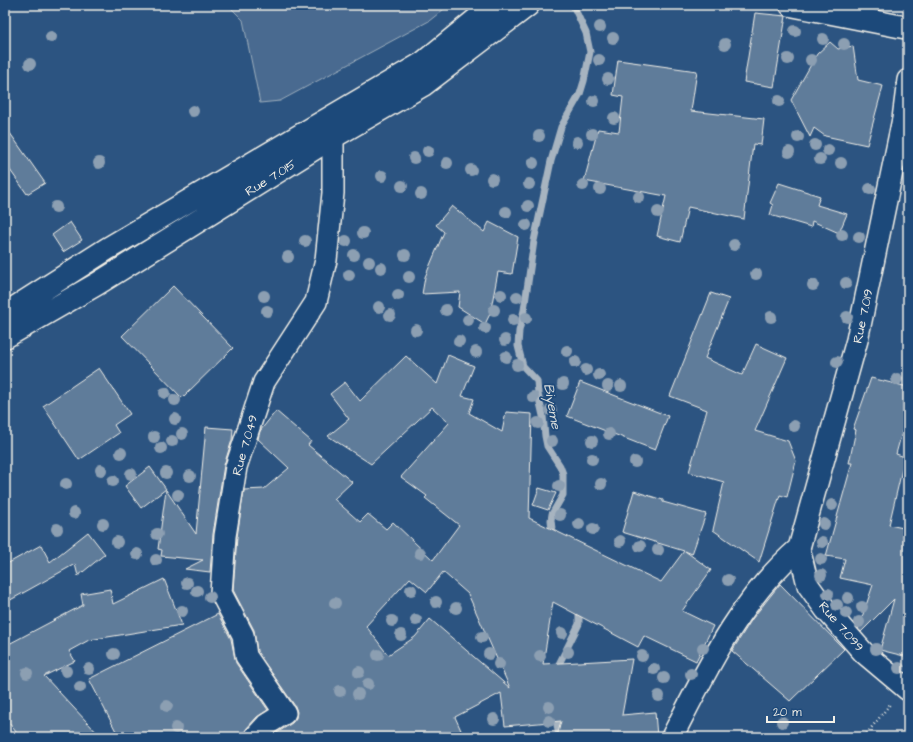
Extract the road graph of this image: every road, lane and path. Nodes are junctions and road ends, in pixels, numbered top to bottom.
1 (494, 5) edge
2 (528, 5) edge
3 (791, 5) edge
4 (908, 28) edge
5 (908, 80) edge
6 (333, 137) junction
7 (5, 314) edge
8 (5, 337) edge
9 (799, 548) junction
10 (906, 688) edge
11 (255, 737) edge
12 (672, 737) edge
13 (864, 737) edge

1 - 7 main road, Rue 7.015
2 - 6 main road, Rue 7.015
3 - 4 main road
5 - 9 street, Rue 7.019
6 - 8 main road, Rue 7.015
6 - 11 street, Rue 7.049
9 - 10 street, Rue 7.099
9 - 12 street
10 - 13 path

